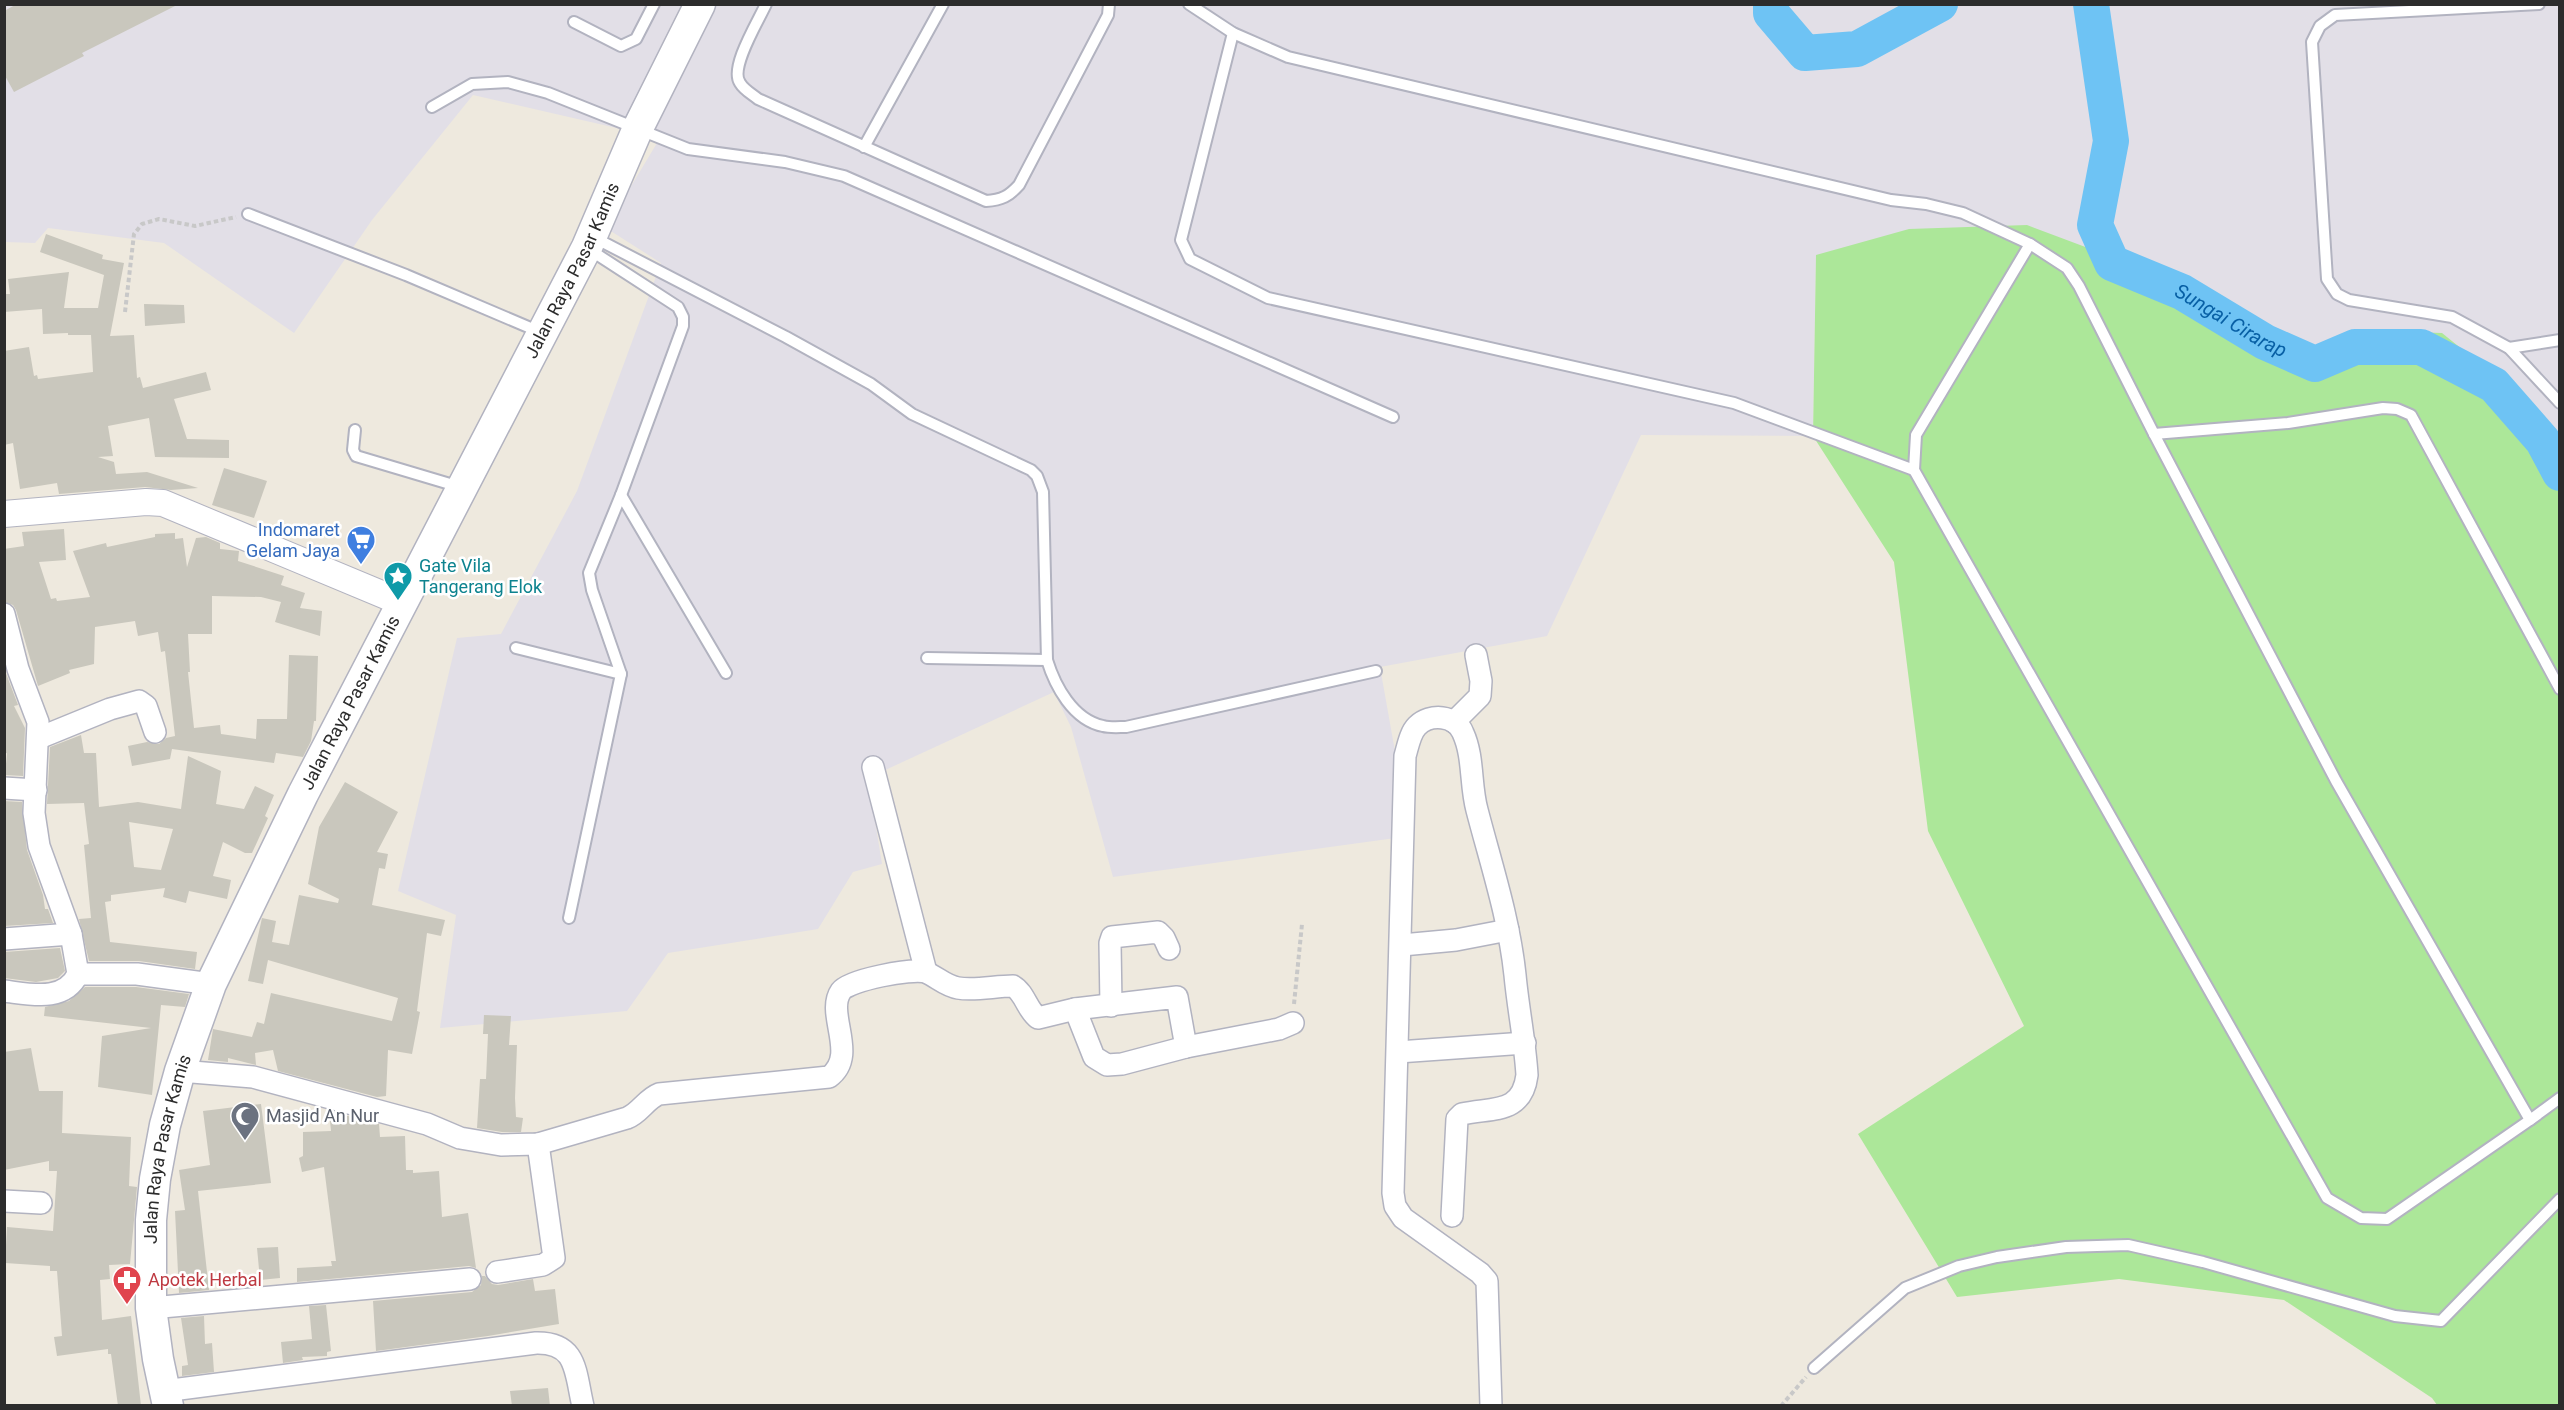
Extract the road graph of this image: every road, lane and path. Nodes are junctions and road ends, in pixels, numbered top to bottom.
1 (654, 4) edge
2 (700, 4) edge
3 (766, 4) edge
4 (943, 4) edge
5 (1109, 4) edge
6 (1189, 4) edge
7 (2539, 4) edge
8 (2433, 8) edge
9 (574, 22) dead end
10 (1233, 33) junction
11 (432, 107) dead end
12 (638, 128) junction
13 (864, 147) junction
14 (248, 214) joint
15 (590, 242) junction
16 (2030, 244) junction
17 (125, 312) dead end
18 (543, 334) junction
19 (2559, 340) edge
20 (2509, 348) junction
21 (2559, 404) edge
22 (1393, 417) dead end
23 (355, 430) dead end
24 (2154, 434) junction
25 (1914, 470) junction
26 (464, 488) junction
27 (621, 495) junction
28 (4, 514) edge
29 (403, 603) junction
30 (4, 614) edge
31 (516, 648) dead end
32 (1476, 655) dead end
33 (927, 658) dead end
34 (1047, 660) junction
35 (1376, 670) dead end
36 (621, 674) junction
37 (726, 674) dead end
38 (2559, 689) edge
39 (1454, 722) junction
40 (154, 732) dead end
41 (39, 738) junction
42 (873, 767) dead end
43 (4, 788) edge
44 (36, 790) junction
45 (569, 918) dead end
46 (1302, 924) dead end
47 (1508, 930) junction
48 (71, 934) junction
49 (4, 939) edge
50 (1402, 945) junction
51 (1169, 949) dead end
52 (926, 972) junction
53 (78, 974) junction
54 (211, 984) junction
55 (4, 991) edge
56 (1111, 1006) junction
57 (1075, 1009) junction
58 (1293, 1023) joint
59 (1525, 1043) junction
60 (1186, 1047) junction
61 (1398, 1052) junction
62 (180, 1071) junction
63 (2559, 1098) edge
64 (2530, 1120) junction
65 (538, 1144) junction
66 (2559, 1199) edge
67 (4, 1201) edge
68 (41, 1203) dead end
69 (1452, 1216) dead end
70 (497, 1272) dead end
71 (470, 1280) dead end
72 (151, 1308) junction
73 (1814, 1368) joint
74 (166, 1398) edge
75 (584, 1406) edge
76 (1491, 1406) edge
77 (1780, 1406) edge

1 - 9 lane
2 - 12 main road, Jalan Raya Pasar Kamis
3 - 13 lane
4 - 13 lane
5 - 13 lane
6 - 10 lane
7 - 8 lane
8 - 20 lane
10 - 16 lane
10 - 25 lane
11 - 12 lane
12 - 15 main road, Jalan Raya Pasar Kamis
12 - 22 lane
14 - 17 path
14 - 18 lane
15 - 18 main road, Jalan Raya Pasar Kamis
15 - 27 lane
15 - 34 lane
16 - 24 lane
16 - 25 lane
18 - 26 main road, Jalan Raya Pasar Kamis
19 - 20 lane
20 - 21 lane
23 - 26 lane
24 - 38 lane
24 - 64 lane
25 - 64 lane
26 - 29 main road, Jalan Raya Pasar Kamis
27 - 36 lane
27 - 37 lane
28 - 29 street
29 - 54 main road, Jalan Raya Pasar Kamis
30 - 41 street
31 - 36 lane
32 - 39 street
33 - 34 lane
34 - 35 lane
36 - 45 lane
39 - 47 street
39 - 50 street
40 - 41 street
41 - 44 street
42 - 52 street
43 - 44 street
44 - 48 street
46 - 58 path
47 - 50 street
47 - 59 street
48 - 49 street
48 - 53 street
50 - 61 street
51 - 56 street
52 - 57 street
52 - 65 street
53 - 54 street
53 - 55 street
54 - 62 main road, Jalan Raya Pasar Kamis
56 - 57 street
56 - 60 street
57 - 60 street
58 - 60 street
59 - 61 street
59 - 69 street
61 - 76 street
62 - 65 street
62 - 72 main road, Jalan Raya Pasar Kamis
63 - 64 lane
65 - 70 street
66 - 73 lane
67 - 68 street
71 - 72 street
72 - 74 main road, Jalan Raya Pasar Kamis
73 - 77 path
74 - 75 street

